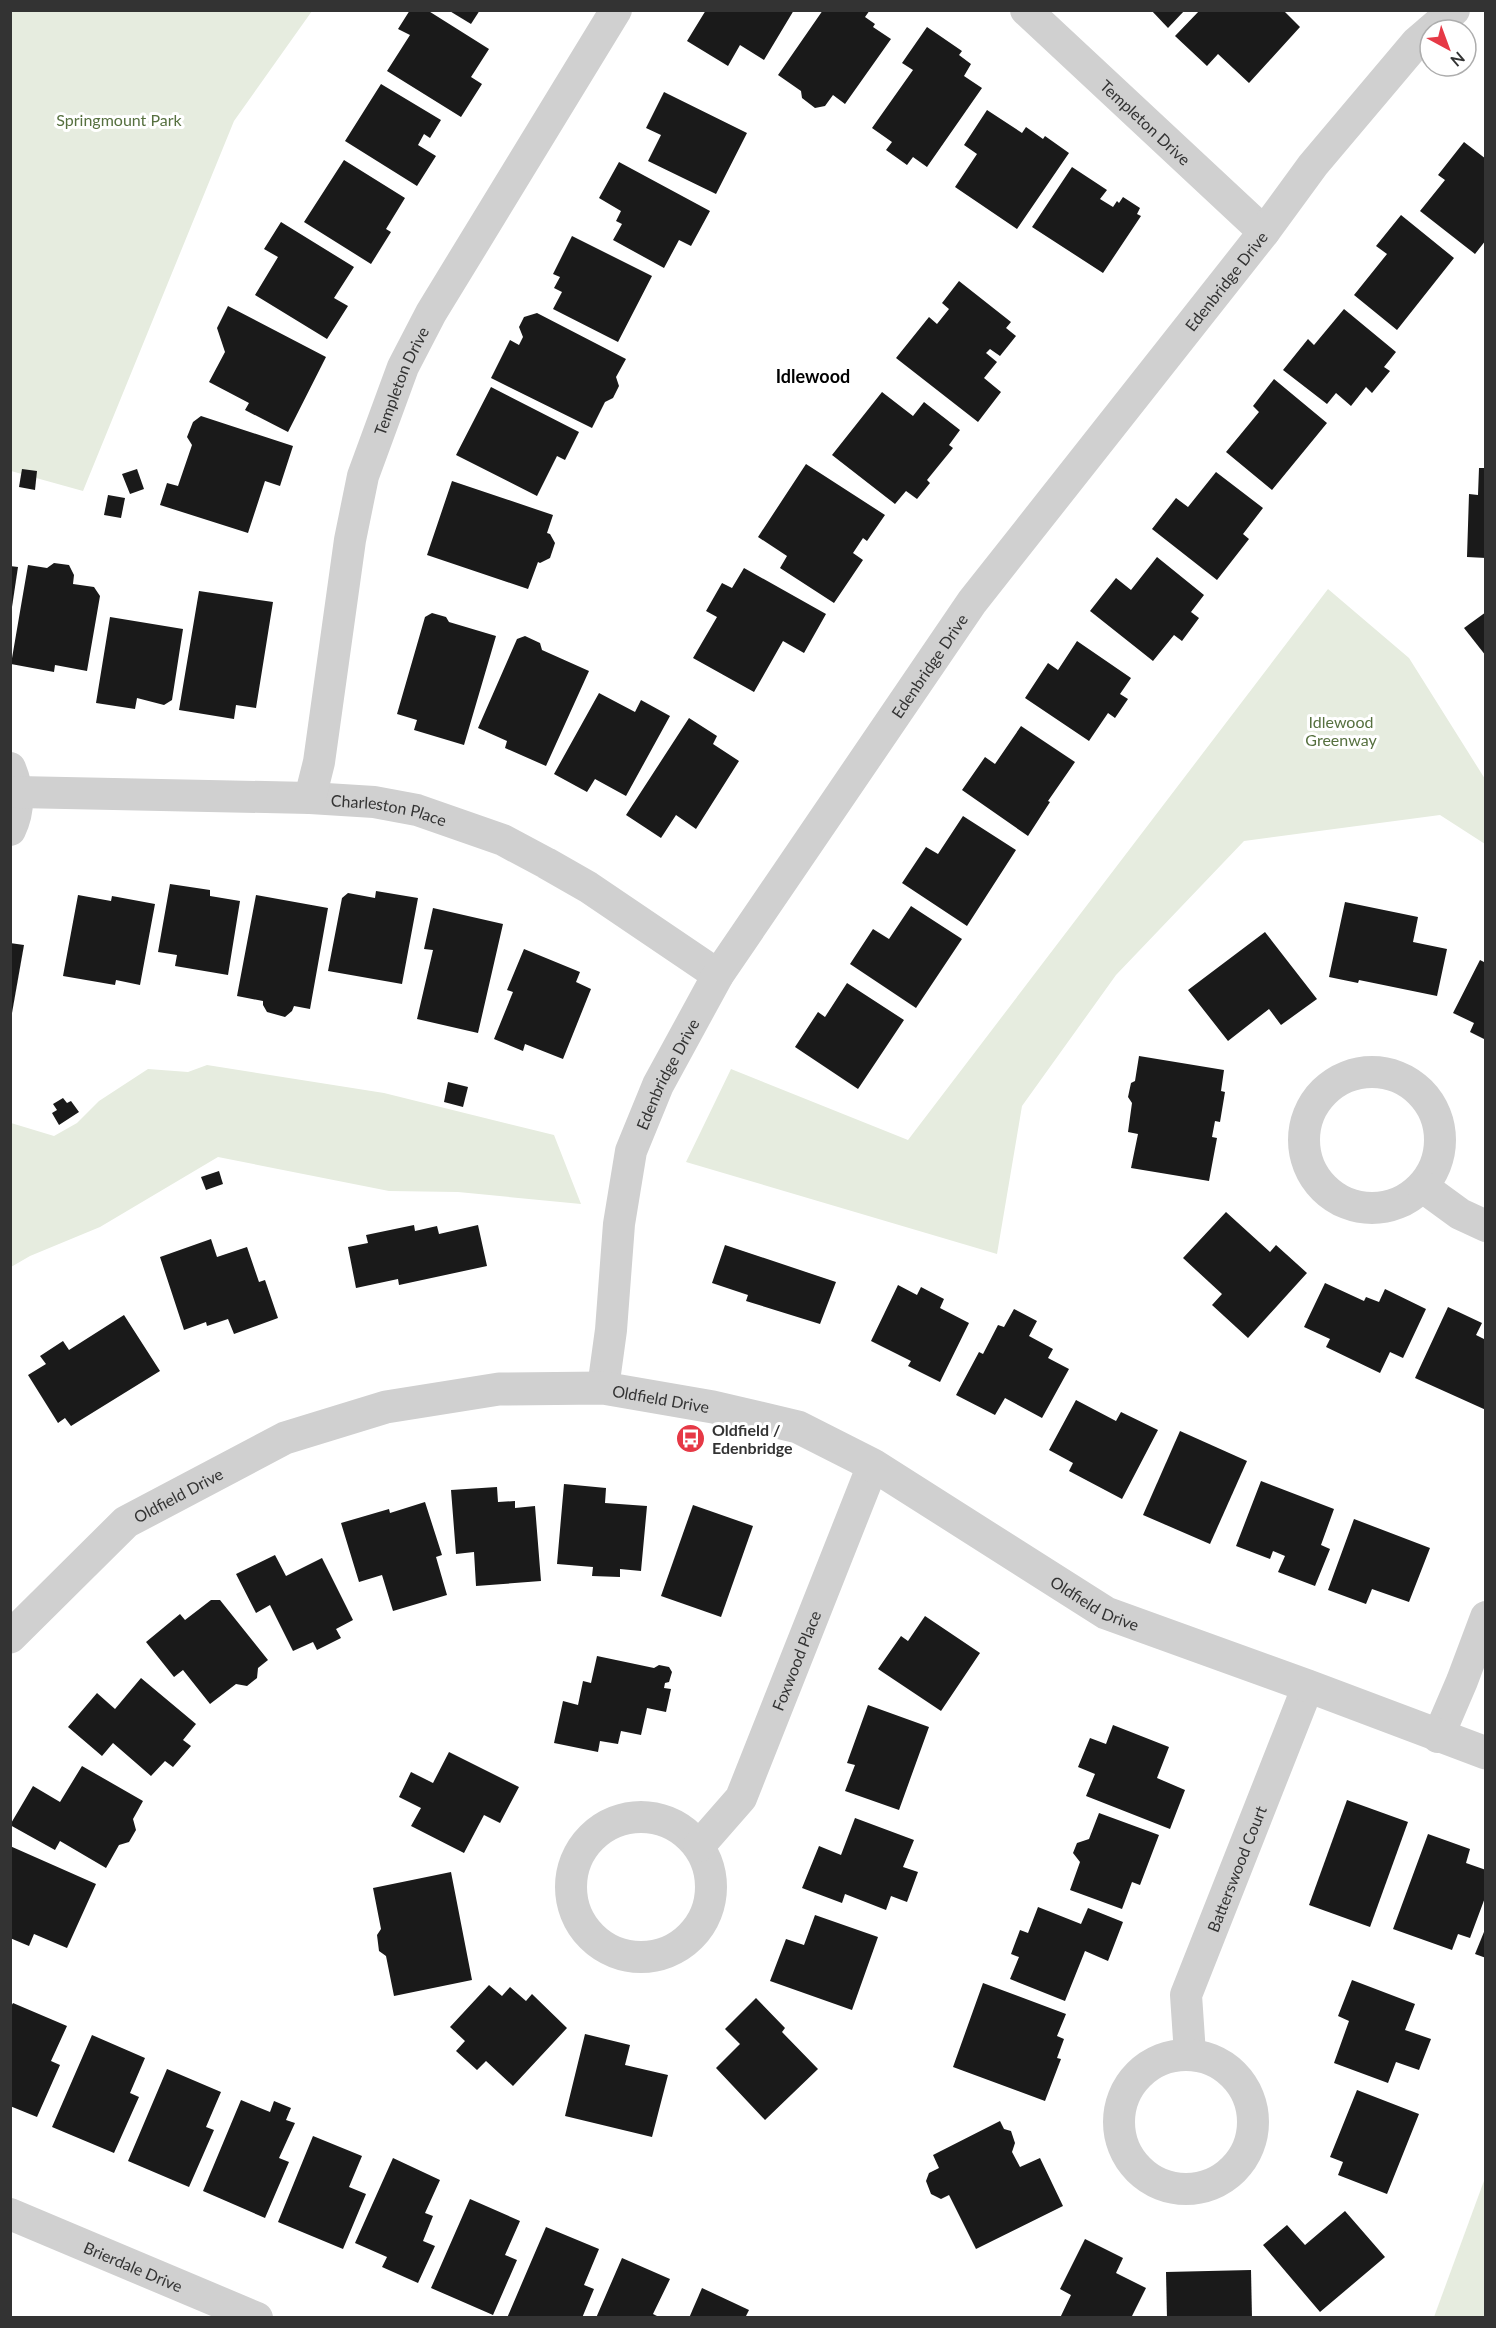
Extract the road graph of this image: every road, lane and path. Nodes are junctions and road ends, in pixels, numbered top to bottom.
1 (616, 10) edge
2 (1026, 10) edge
3 (1418, 41) edge
4 (1264, 232) junction
5 (14, 780) edge
6 (310, 798) junction
7 (10, 830) edge
8 (718, 975) junction
9 (1423, 1187) junction
10 (1485, 1226) edge
11 (603, 1388) junction
12 (873, 1465) junction
13 (1485, 1617) edge
14 (10, 1637) edge
15 (1308, 1686) junction
16 (1438, 1737) junction
17 (1485, 1754) edge
18 (699, 1846) junction
19 (1190, 2054) junction
20 (10, 2214) edge
21 (257, 2318) edge

1 - 6 street, Templeton Drive
2 - 4 street, Templeton Drive
3 - 4 street, Edenbridge Drive
4 - 8 street, Edenbridge Drive
5 - 6 street, Charleston Place
5 - 7 street, Charleston Place
6 - 8 street, Charleston Place
8 - 11 street, Edenbridge Drive
9 - 9 street
9 - 10 street
11 - 12 street, Oldfield Drive
11 - 14 street, Oldfield Drive
12 - 15 street, Oldfield Drive
12 - 18 street, Foxwood Place
13 - 16 street
15 - 16 street, Oldfield Drive
15 - 19 street, Batterswood Court
16 - 17 street, Oldfield Drive
18 - 18 street
19 - 19 street
20 - 21 street, Brierdale Drive

